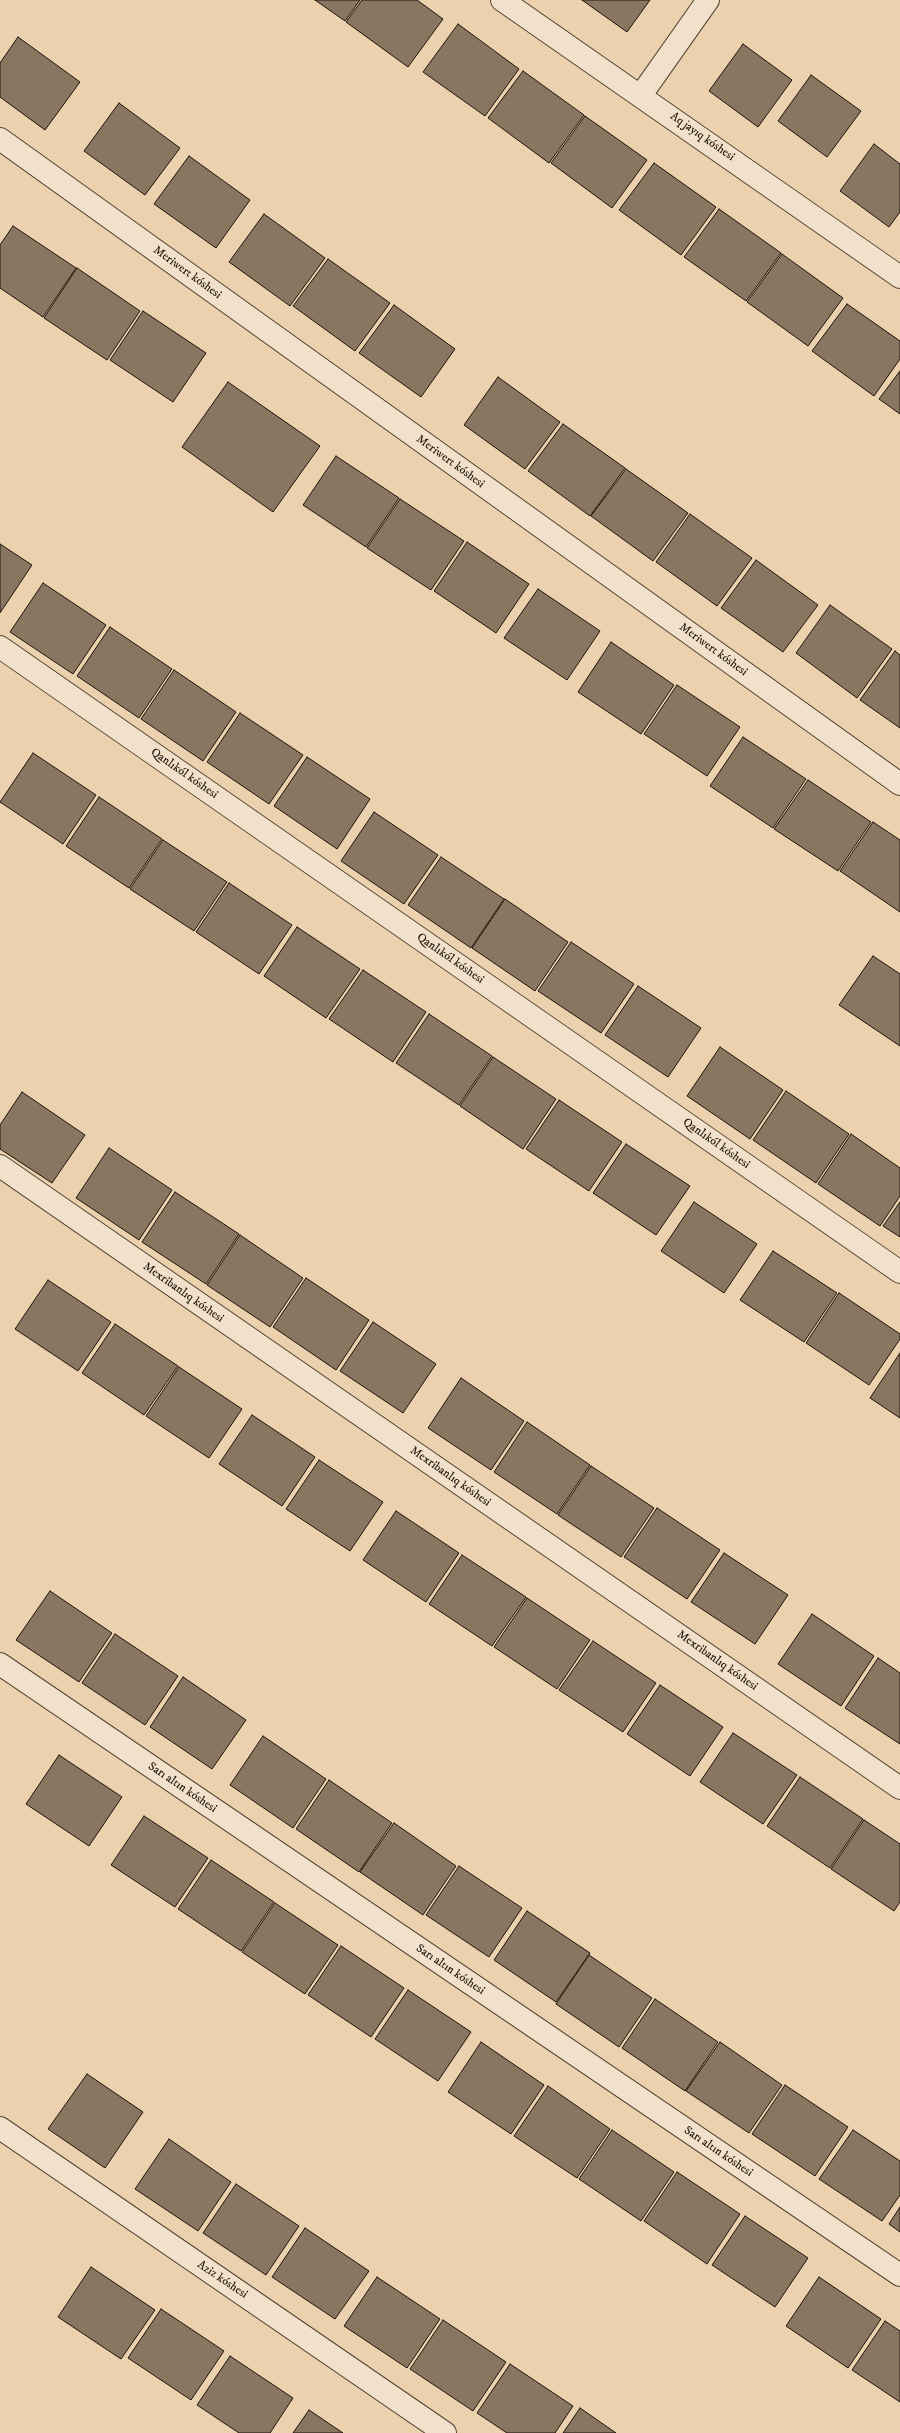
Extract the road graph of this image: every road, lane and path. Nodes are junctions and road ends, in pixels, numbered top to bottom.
1 (502, 0) edge
2 (708, 0) edge
3 (641, 95) junction
4 (0, 139) edge
5 (900, 277) edge
6 (0, 647) edge
7 (900, 784) edge
8 (0, 1166) edge
9 (900, 1272) edge
10 (0, 1664) edge
11 (900, 1788) edge
12 (0, 2128) edge
13 (900, 2275) edge
14 (444, 2433) edge

1 - 3 street, Aq jayıq kóshesi
2 - 3 street
3 - 5 street, Aq jayıq kóshesi
4 - 7 street, Meriwert kóshesi
6 - 9 street, Qanlıkól kóshesi
8 - 11 street, Mexribanlıq kóshesi
10 - 13 street, Sarı altın kóshesi
12 - 14 street, Aziz kóshesi

